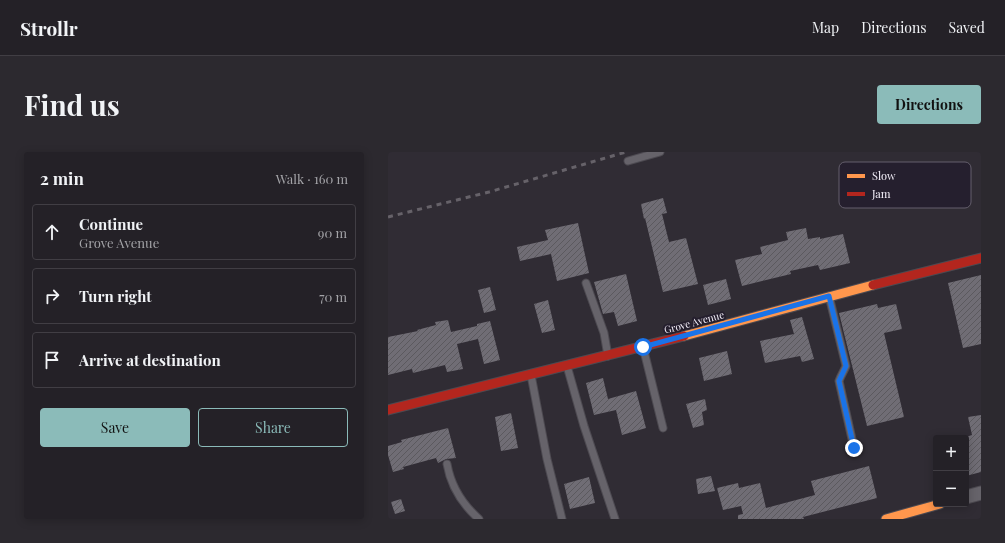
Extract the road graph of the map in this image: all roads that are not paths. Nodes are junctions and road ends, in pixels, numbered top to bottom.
1 (660, 152) edge
2 (628, 161) dead end
3 (981, 258) edge
4 (586, 283) dead end
5 (829, 296) junction
6 (643, 347) junction
7 (608, 356) junction
8 (567, 366) junction
9 (531, 375) junction
10 (388, 410) edge
11 (663, 428) dead end
12 (854, 448) dead end
13 (447, 464) dead end
14 (981, 493) edge
15 (969, 496) edge
16 (933, 506) edge
17 (479, 519) edge
18 (562, 519) edge
19 (615, 519) edge
20 (886, 519) edge

1 - 2 lane
3 - 5 main road, Grove Avenue
4 - 7 lane
5 - 6 main road, Grove Avenue
5 - 12 lane
6 - 7 main road, Grove Avenue
6 - 11 lane
7 - 8 main road, Grove Avenue
8 - 9 main road, Grove Avenue
8 - 19 lane
9 - 10 main road, Grove Avenue
9 - 18 lane
13 - 17 lane
14 - 15 street
16 - 20 main road

